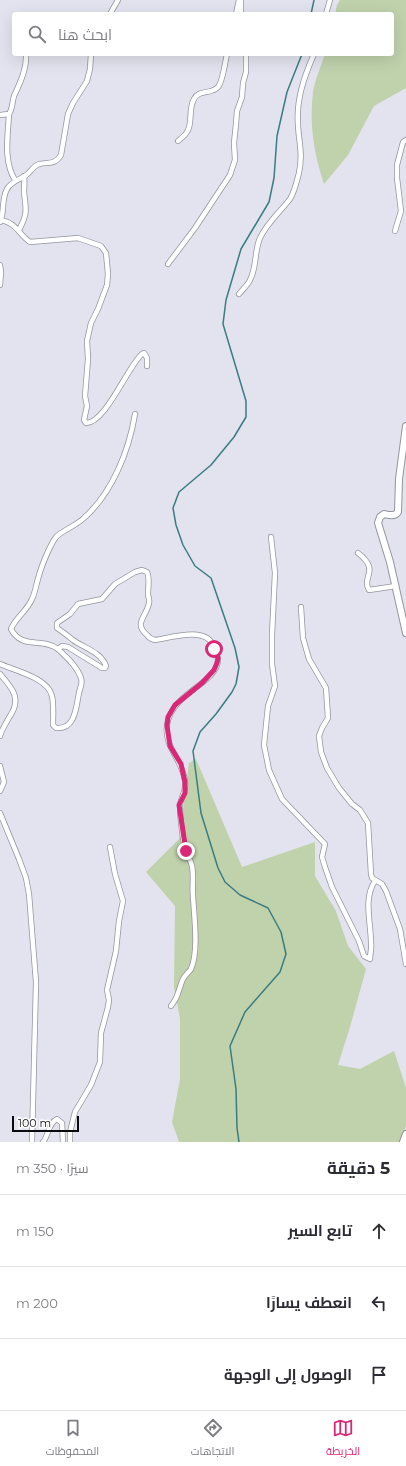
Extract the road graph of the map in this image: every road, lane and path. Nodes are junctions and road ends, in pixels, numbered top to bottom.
1 (118, 0) edge
2 (240, 0) edge
3 (330, 0) edge
4 (111, 12) edge
5 (237, 12) edge
6 (241, 12) edge
7 (327, 12) edge
8 (26, 56) edge
9 (91, 56) edge
10 (227, 56) edge
11 (246, 56) edge
12 (313, 56) edge
13 (9, 114) junction
14 (0, 115) edge
15 (406, 140) edge
16 (178, 141) dead end
17 (24, 176) junction
18 (16, 180) junction
19 (0, 221) edge
20 (20, 230) junction
21 (395, 231) dead end
22 (0, 264) edge
23 (168, 264) dead end
24 (0, 286) edge
25 (239, 294) dead end
26 (147, 366) dead end
27 (134, 414) dead end
28 (406, 426) edge
29 (271, 537) dead end
30 (358, 553) dead end
31 (396, 586) junction
32 (301, 607) dead end
33 (406, 633) edge
34 (58, 649) junction
35 (0, 664) edge
36 (0, 674) edge
37 (0, 736) edge
38 (0, 766) edge
39 (0, 791) edge
40 (0, 813) edge
41 (110, 847) dead end
42 (375, 881) junction
43 (406, 964) edge
44 (171, 1006) dead end
45 (406, 1134) edge
46 (32, 1142) edge
47 (43, 1142) edge
48 (63, 1142) edge
49 (70, 1142) edge
50 (403, 1142) edge

1 - 4 street
2 - 5 street
2 - 6 street
3 - 7 street
8 - 13 street
9 - 17 street
10 - 16 street
11 - 23 street
12 - 25 street
13 - 14 street
13 - 18 street
15 - 21 street
17 - 18 street
17 - 20 street
18 - 19 street
19 - 20 street
20 - 26 street
22 - 24 street
27 - 34 street
28 - 31 street
29 - 42 street
30 - 31 street
31 - 33 street
32 - 42 street
34 - 35 street
34 - 44 street
36 - 37 street
38 - 39 street
40 - 46 street
41 - 49 street
42 - 43 street
45 - 50 street
47 - 48 street

